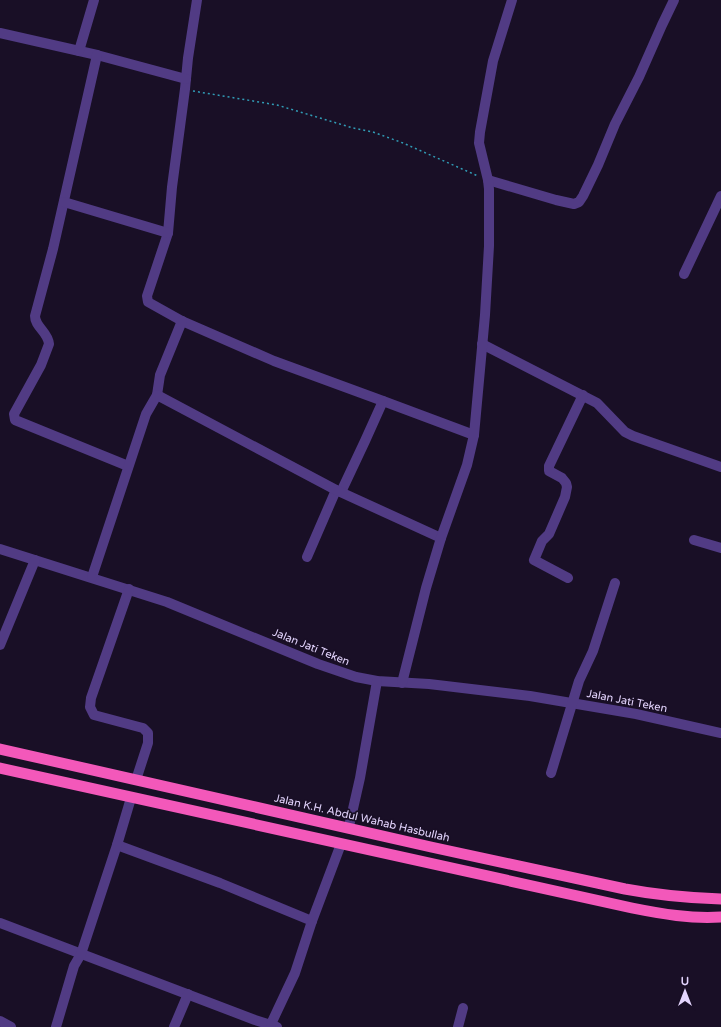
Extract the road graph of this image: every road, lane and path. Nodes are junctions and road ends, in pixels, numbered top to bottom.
1 (94, 0) edge
2 (197, 0) edge
3 (512, 0) edge
4 (674, 0) edge
5 (0, 34) edge
6 (79, 51) junction
7 (97, 55) junction
8 (186, 79) junction
9 (186, 89) junction
10 (488, 180) junction
11 (721, 196) edge
12 (64, 202) junction
13 (168, 233) junction
14 (684, 274) dead end
15 (182, 321) junction
16 (482, 344) junction
17 (157, 395) junction
18 (583, 395) junction
19 (383, 401) junction
20 (474, 435) junction
21 (128, 466) junction
22 (721, 467) edge
23 (338, 491) junction
24 (441, 538) junction
25 (694, 540) dead end
26 (721, 548) edge
27 (0, 549) edge
28 (307, 557) dead end
29 (35, 560) junction
30 (92, 578) junction
31 (568, 578) dead end
32 (615, 583) dead end
33 (129, 589) junction
34 (0, 645) edge
35 (377, 681) junction
36 (402, 683) junction
37 (572, 702) junction
38 (721, 733) edge
39 (0, 749) edge
40 (0, 768) edge
41 (551, 773) dead end
42 (136, 780) junction
43 (131, 798) junction
44 (335, 825) junction
45 (348, 828) junction
46 (341, 844) junction
47 (117, 845) junction
48 (454, 852) junction
49 (430, 864) junction
50 (575, 896) junction
51 (721, 899) edge
52 (721, 917) edge
53 (312, 921) junction
54 (0, 923) edge
55 (81, 954) junction
56 (188, 994) junction
57 (463, 1008) dead end
58 (0, 1021) edge
59 (253, 1023) edge
60 (274, 1026) edge
61 (11, 1027) edge
62 (56, 1027) edge
63 (174, 1027) edge
64 (458, 1027) edge

1 - 6 street
2 - 8 street
3 - 10 street
4 - 10 street
5 - 6 street
6 - 7 street
7 - 8 street
7 - 12 street
8 - 9 street
9 - 10 path
9 - 13 street
10 - 16 street
11 - 14 street
12 - 13 street
12 - 21 street
13 - 15 street
15 - 17 street
15 - 19 street
16 - 18 street
16 - 20 street
17 - 21 street
17 - 23 street
18 - 22 street
18 - 31 street
19 - 20 street
19 - 23 street
20 - 24 street
21 - 30 street
23 - 24 street
23 - 28 street
24 - 36 street
25 - 26 street
27 - 29 street, Jalan Jati Teken
29 - 30 street, Jalan Jati Teken
29 - 34 street
30 - 33 street, Jalan Jati Teken
32 - 37 street
33 - 35 street, Jalan Jati Teken
33 - 42 street
35 - 36 street, Jalan Jati Teken
35 - 45 street
36 - 37 street, Jalan Jati Teken
37 - 38 street, Jalan Jati Teken
37 - 41 street
39 - 42 highway, Jalan K.H. Abdul Wahab Hasbullah
40 - 43 highway
42 - 44 highway, Jalan K.H. Abdul Wahab Hasbullah
43 - 46 highway
43 - 47 street
44 - 45 highway, Jalan K.H. Abdul Wahab Hasbullah
44 - 49 highway
45 - 48 highway, Jalan K.H. Abdul Wahab Hasbullah
46 - 49 highway
46 - 53 street
47 - 53 street
47 - 55 street
48 - 50 highway
48 - 51 highway, Jalan K.H. Abdul Wahab Hasbullah
49 - 50 highway
50 - 52 highway
53 - 60 street
54 - 55 street
55 - 56 street
55 - 62 street
56 - 59 street
56 - 63 street
57 - 64 street
58 - 61 street
59 - 60 street

